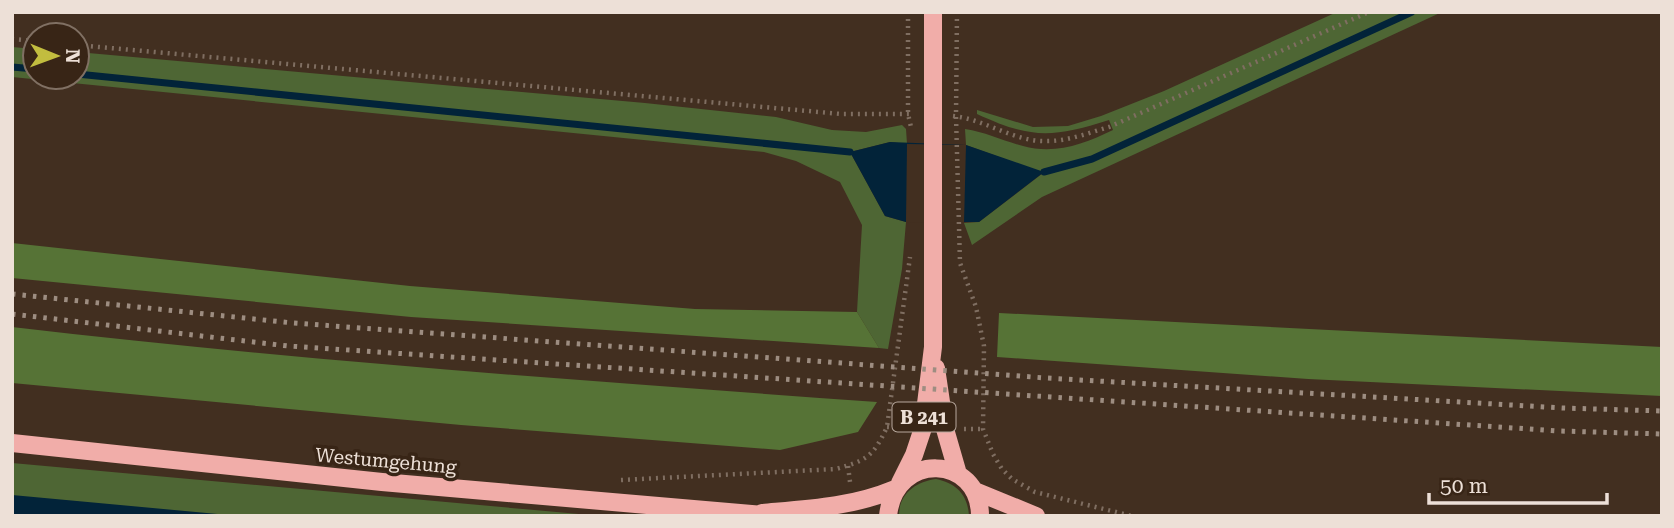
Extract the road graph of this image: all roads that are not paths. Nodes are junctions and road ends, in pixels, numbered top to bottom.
1 (933, 12) edge
2 (933, 347) junction
3 (12, 443) edge
4 (958, 474) junction
5 (898, 486) junction
6 (975, 491) junction
7 (756, 513) junction
8 (774, 516) edge
9 (888, 516) edge
10 (980, 516) edge
11 (1036, 516) edge

1 - 2 main road, B 241
2 - 4 main road, B 241
2 - 5 main road, B 241
3 - 7 main road, Westumgehung
4 - 5 main road, Westumgehung
4 - 6 main road, B 241
5 - 7 main road, Westumgehung
5 - 9 main road, B 241
6 - 10 main road
6 - 11 main road, B 241
7 - 8 main road, Westumgehung

